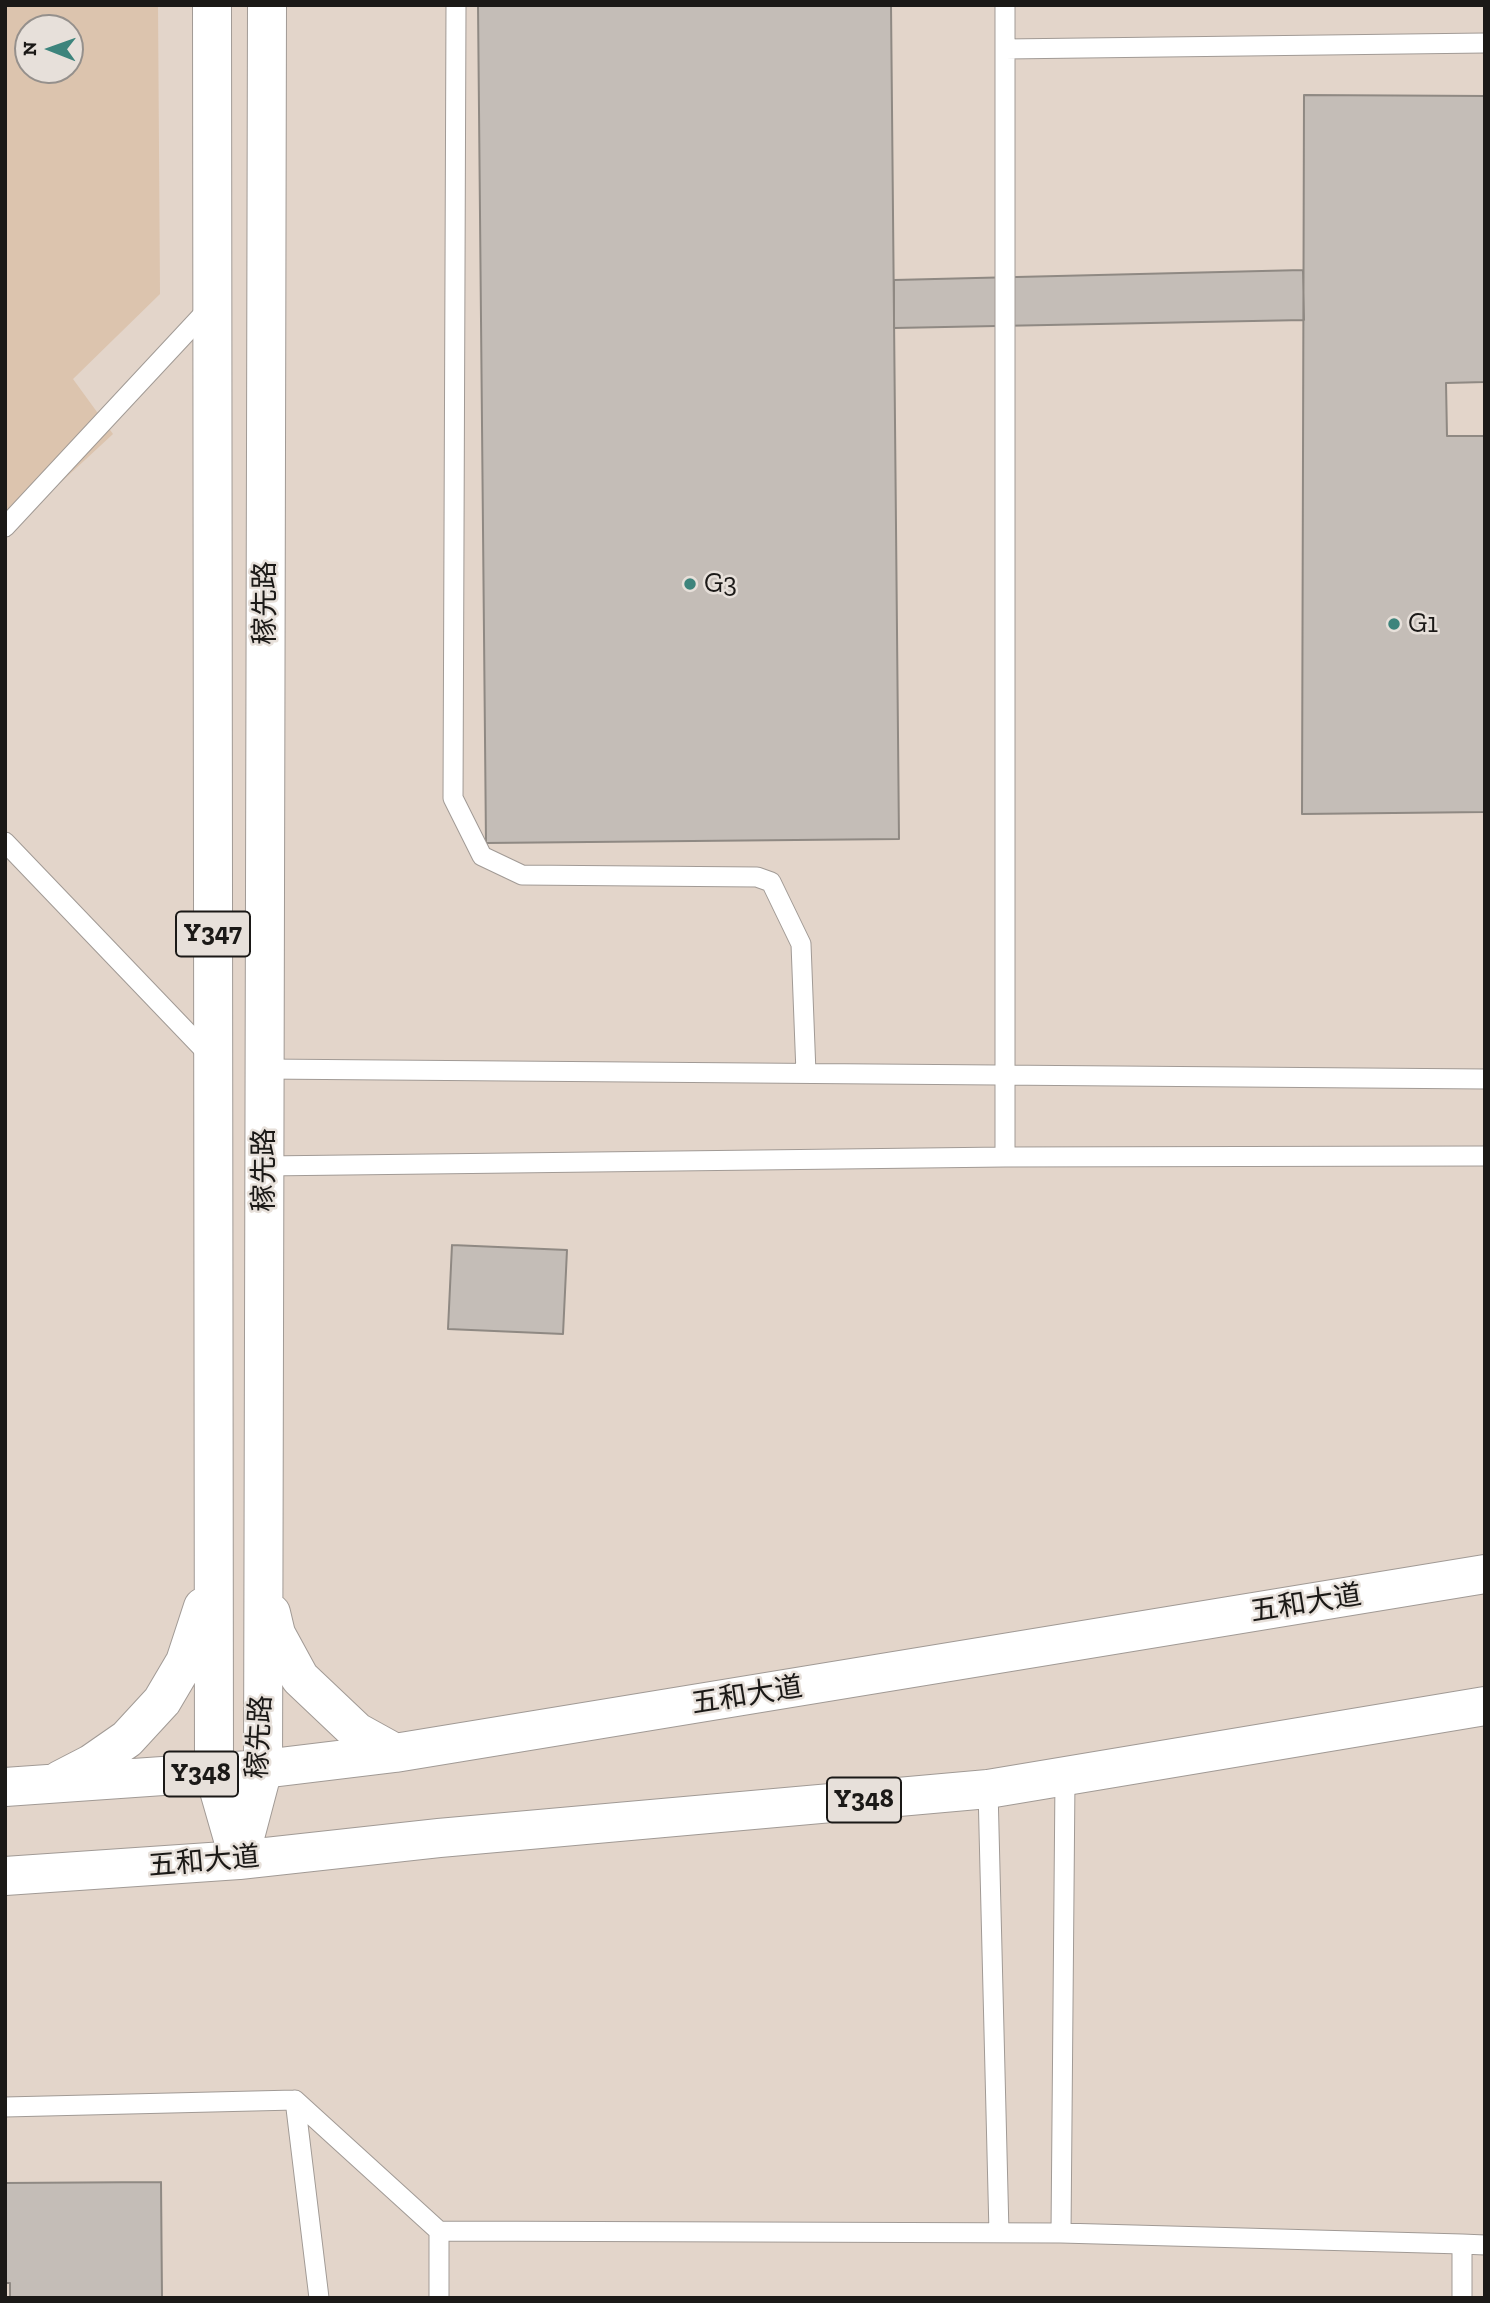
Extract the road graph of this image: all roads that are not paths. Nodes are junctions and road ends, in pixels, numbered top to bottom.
1 (212, 5) edge
2 (267, 5) edge
3 (456, 5) edge
4 (1005, 5) edge
5 (1485, 43) edge
6 (1005, 49) junction
7 (212, 305) junction
8 (5, 527) edge
9 (5, 842) edge
10 (213, 1059) junction
11 (264, 1069) junction
12 (806, 1073) junction
13 (1005, 1074) junction
14 (1485, 1079) edge
15 (1485, 1156) edge
16 (1005, 1157) junction
17 (265, 1167) junction
18 (214, 1564) junction
19 (1485, 1574) edge
20 (263, 1585) junction
21 (1485, 1706) edge
22 (396, 1753) junction
23 (263, 1769) junction
24 (214, 1773) junction
25 (1065, 1778) junction
26 (50, 1784) junction
27 (5, 1787) edge
28 (988, 1789) junction
29 (239, 1860) junction
30 (5, 1876) edge
31 (295, 2100) junction
32 (5, 2107) edge
33 (439, 2231) junction
34 (999, 2233) junction
35 (1061, 2233) junction
36 (1462, 2244) junction
37 (1485, 2245) edge
38 (319, 2298) edge
39 (439, 2298) edge
40 (1462, 2298) edge

1 - 7 main road, 稼先路 / Y347
2 - 11 main road, 稼先路 / Y347
3 - 12 lane
4 - 6 lane
5 - 6 lane
6 - 13 lane
7 - 8 lane
7 - 10 main road, 稼先路 / Y347
9 - 10 lane
10 - 18 main road, 稼先路 / Y347
11 - 12 lane
11 - 17 main road, 稼先路 / Y347
12 - 13 lane
13 - 14 lane
13 - 16 lane
15 - 16 lane
16 - 17 lane
17 - 20 main road, 稼先路 / Y347
18 - 24 main road, 稼先路 / Y347
18 - 26 main road
19 - 22 main road, 五和大道 / Y348
20 - 22 main road
20 - 23 main road, 稼先路 / Y347
21 - 25 main road, 五和大道 / Y348
22 - 23 main road, 五和大道 / Y348
23 - 24 main road, 五和大道 / Y348
23 - 29 main road, 稼先路 / Y347
24 - 26 main road, 五和大道 / Y348
24 - 29 main road, 稼先路 / Y347
25 - 28 main road, 五和大道 / Y348
25 - 35 lane
26 - 27 main road, 五和大道 / Y348
28 - 29 main road, 五和大道 / Y348
28 - 34 lane
29 - 30 main road, 五和大道 / Y348
31 - 32 lane
31 - 33 lane
31 - 38 lane
33 - 34 lane
33 - 39 lane
34 - 35 lane
35 - 36 lane
36 - 37 lane
36 - 40 lane

